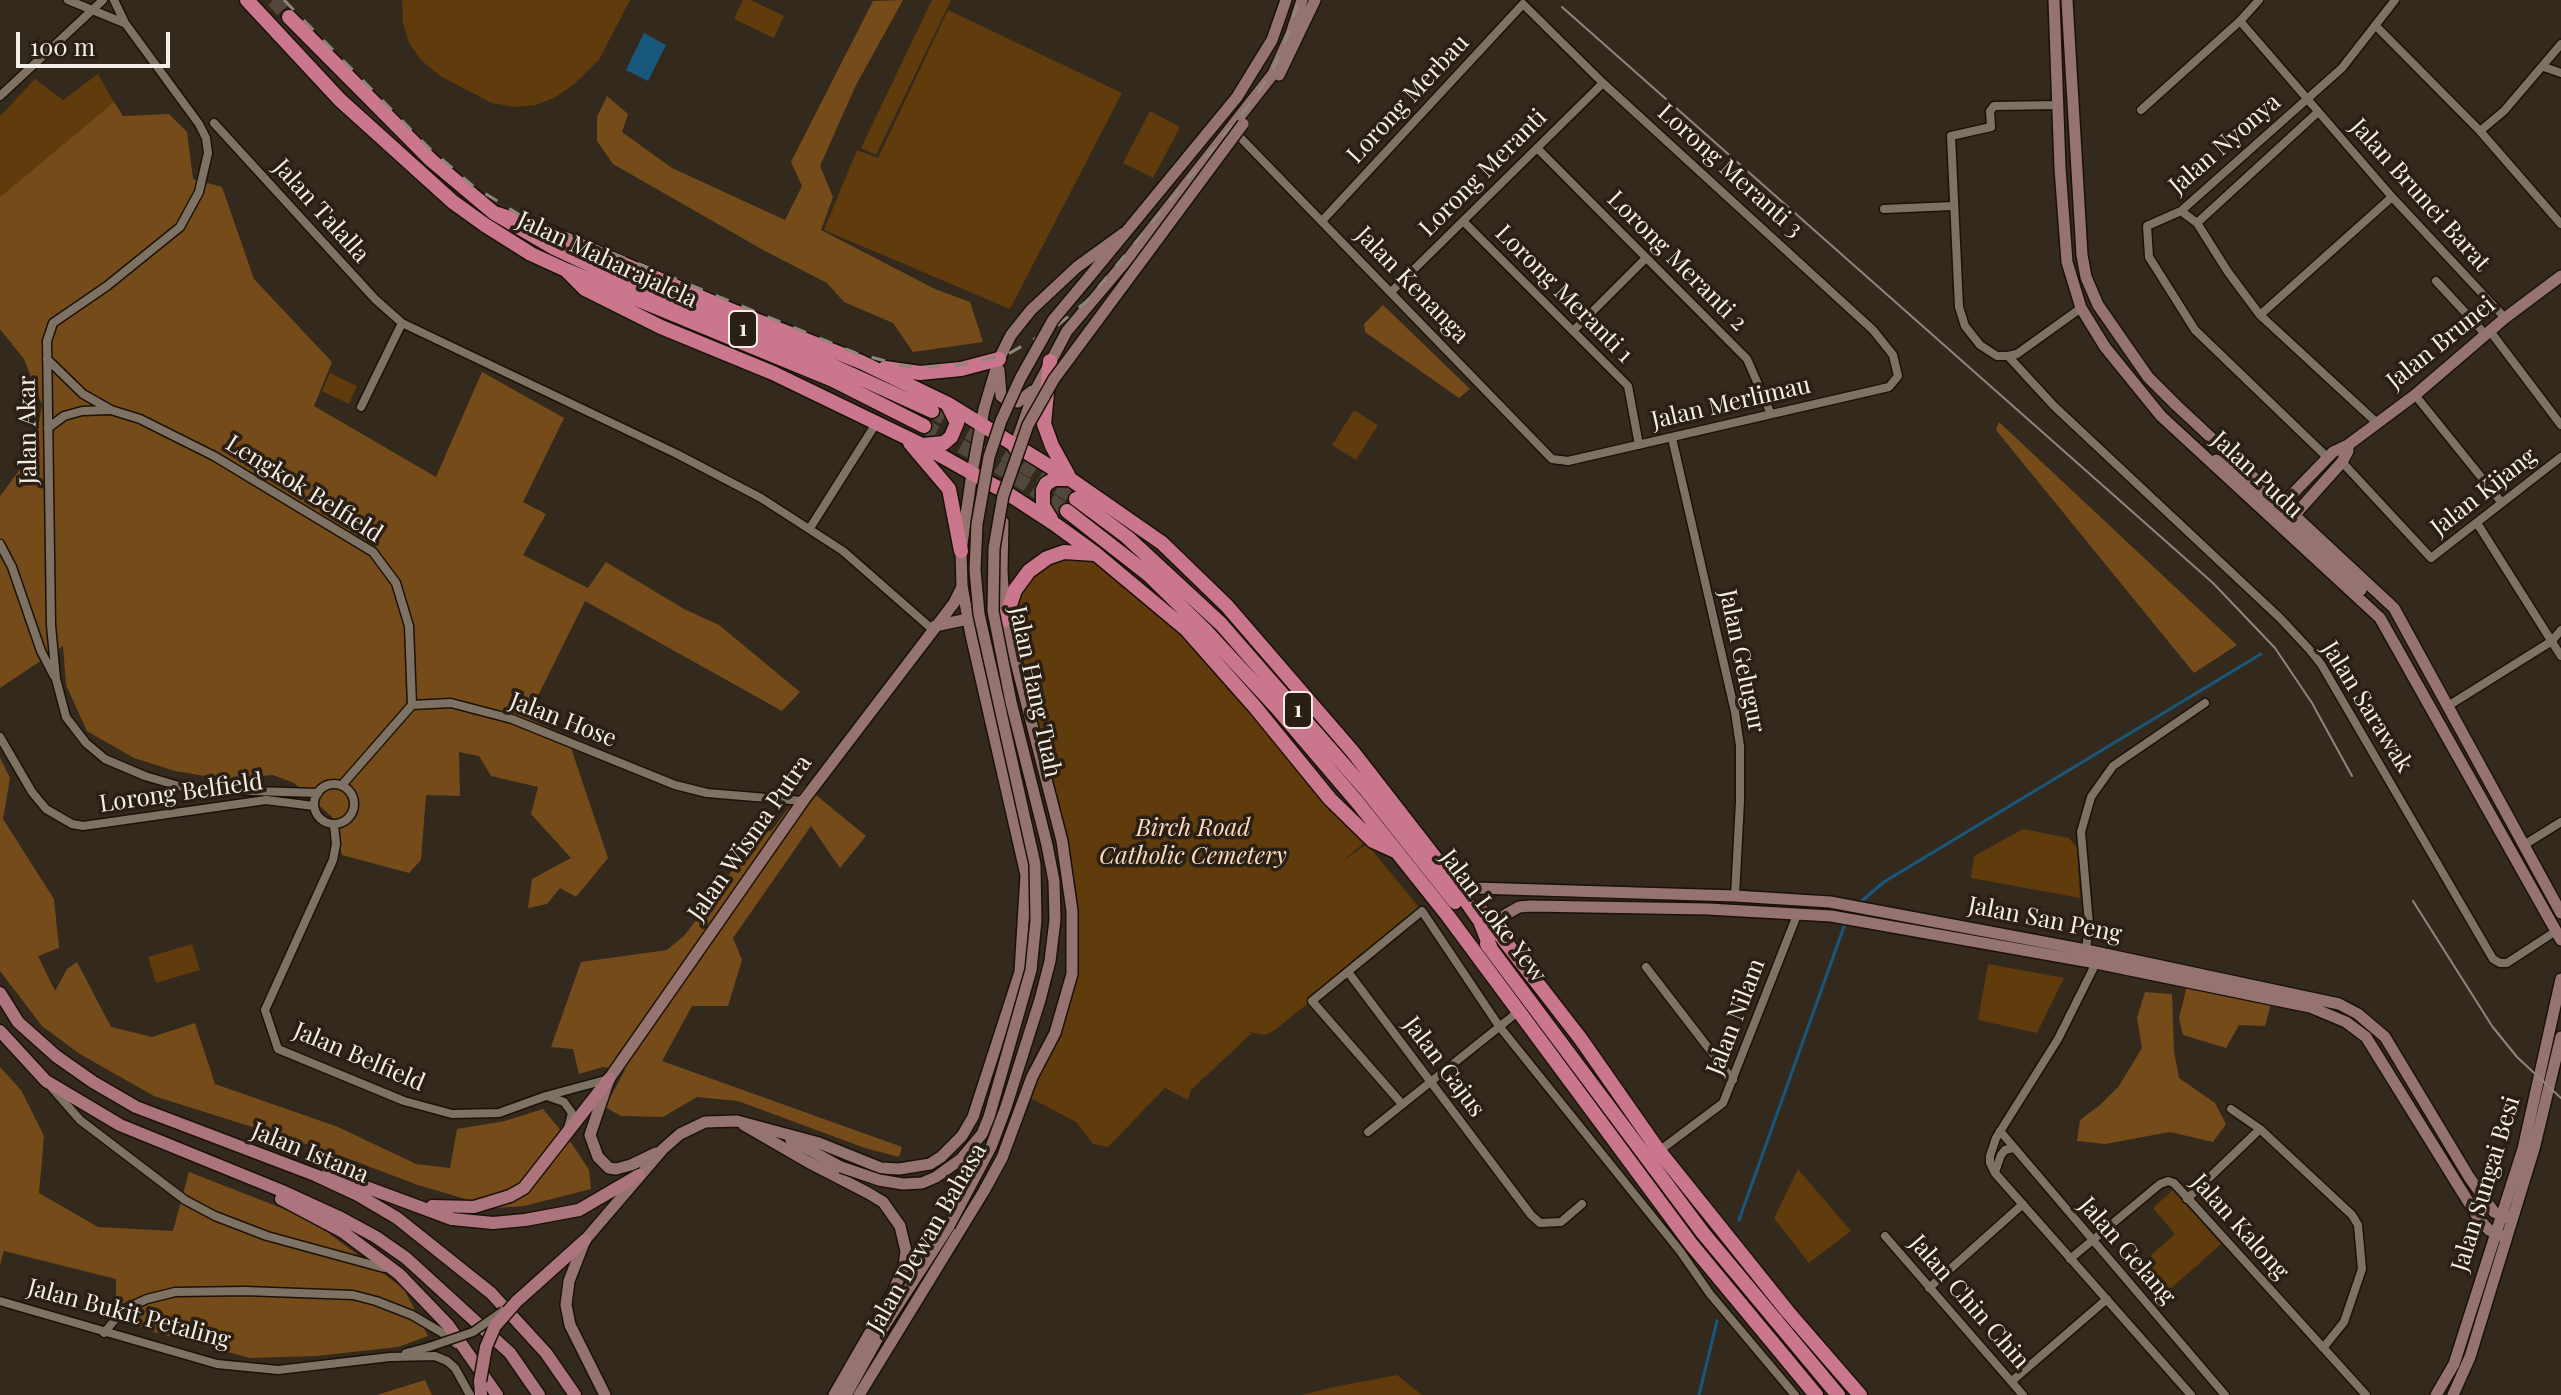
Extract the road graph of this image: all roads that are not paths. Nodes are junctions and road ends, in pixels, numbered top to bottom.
1 (68, 0) edge
2 (103, 0) edge
3 (114, 0) edge
4 (247, 0) edge
5 (1286, 0) edge
6 (1302, 0) edge
7 (1315, 0) edge
8 (2054, 0) edge
9 (2259, 0) edge
10 (2395, 0) edge
11 (1523, 4) joint
12 (2068, 4) edge
13 (93, 10) junction
14 (289, 17) tunnel mouth
15 (2240, 21) junction
16 (125, 23) junction
17 (2376, 26) junction
18 (2561, 44) edge
19 (2544, 67) junction
20 (2561, 73) edge
21 (1603, 83) junction
22 (0, 96) edge
23 (2308, 98) junction
24 (2058, 105) junction
25 (2141, 110) dead end
26 (2318, 112) junction
27 (214, 123) dead end
28 (1230, 128) junction
29 (2480, 131) junction
30 (1537, 148) junction
31 (1185, 160) junction
32 (1198, 169) junction
33 (2392, 197) junction
34 (1953, 206) junction
35 (1884, 209) dead end
36 (2181, 211) junction
37 (494, 213) junction
38 (1322, 221) junction
39 (1463, 221) junction
40 (2197, 223) junction
41 (2561, 224) edge
42 (1124, 233) junction
43 (1646, 258) junction
44 (566, 270) junction
45 (2560, 279) edge
46 (2436, 281) dead end
47 (1391, 292) junction
48 (2081, 308) junction
49 (2260, 315) junction
50 (2505, 318) junction
51 (402, 323) junction
52 (1573, 331) junction
53 (2488, 333) junction
54 (2008, 356) junction
55 (47, 358) junction
56 (999, 359) junction
57 (1050, 361) junction
58 (861, 362) junction
59 (1898, 376) joint
60 (1038, 384) junction
61 (2415, 395) junction
62 (948, 404) junction
63 (361, 407) dead end
64 (111, 410) junction
65 (932, 411) tunnel mouth
66 (1771, 414) junction
67 (877, 422) junction
68 (2376, 422) junction
69 (981, 424) junction
70 (2561, 425) edge
71 (924, 426) tunnel mouth
72 (48, 428) junction
73 (906, 438) junction
74 (1672, 438) junction
75 (922, 445) junction
76 (1014, 445) junction
77 (1639, 445) junction
78 (2348, 445) junction
79 (2198, 450) junction
80 (2327, 457) junction
81 (2561, 457) edge
82 (1568, 461) joint
83 (2342, 462) junction
84 (972, 473) junction
85 (1070, 479) junction
86 (1007, 493) junction
87 (2502, 503) junction
88 (2279, 507) junction
89 (2292, 519) junction
90 (2477, 523) junction
91 (1056, 525) junction
92 (810, 528) junction
93 (0, 544) edge
94 (961, 551) junction
95 (1096, 554) junction
96 (962, 586) junction
97 (2369, 606) junction
98 (968, 619) junction
99 (1005, 620) junction
100 (934, 628) junction
101 (2561, 630) edge
102 (2556, 641) edge
103 (2561, 656) edge
104 (56, 679) junction
105 (2205, 703) dead end
106 (412, 705) junction
107 (2448, 706) junction
108 (0, 737) edge
109 (342, 785) junction
110 (318, 793) junction
111 (803, 801) junction
112 (314, 806) junction
113 (2561, 822) edge
114 (334, 825) junction
115 (2524, 845) junction
116 (1398, 852) junction
117 (1440, 864) junction
118 (1459, 881) junction
119 (1528, 889) junction
120 (1735, 896) junction
121 (1530, 906) junction
122 (1708, 909) junction
123 (1755, 912) junction
124 (2561, 913) edge
125 (1797, 915) junction
126 (1499, 934) junction
127 (2559, 935) edge
128 (1491, 949) junction
129 (2086, 950) junction
130 (2096, 963) junction
131 (1649, 970) dead end
132 (1348, 972) junction
133 (2561, 979) edge
134 (0, 993) edge
135 (1519, 1011) junction
136 (1499, 1026) junction
137 (0, 1031) edge
138 (2561, 1037) edge
139 (989, 1069) junction
140 (1032, 1077) junction
141 (609, 1079) junction
142 (1733, 1080) junction
143 (46, 1081) junction
144 (1429, 1082) junction
145 (546, 1096) junction
146 (1402, 1104) junction
147 (2231, 1109) dead end
148 (737, 1121) junction
149 (770, 1128) junction
150 (568, 1129) junction
151 (2260, 1129) junction
152 (2000, 1131) junction
153 (1368, 1132) dead end
154 (2013, 1148) junction
155 (663, 1149) junction
156 (1659, 1151) junction
157 (259, 1155) junction
158 (218, 1163) junction
159 (1995, 1173) junction
160 (639, 1175) junction
161 (2187, 1199) junction
162 (413, 1204) junction
163 (1582, 1204) dead end
164 (2023, 1204) junction
165 (2507, 1218) junction
166 (949, 1226) joint
167 (1885, 1236) dead end
168 (2501, 1236) junction
169 (585, 1240) junction
170 (2091, 1241) junction
171 (2070, 1259) junction
172 (399, 1274) junction
173 (1929, 1288) junction
174 (2107, 1299) junction
175 (0, 1301) edge
176 (517, 1301) junction
177 (2476, 1314) junction
178 (104, 1333) junction
179 (2323, 1348) junction
180 (390, 1357) junction
181 (477, 1363) junction
182 (2012, 1381) junction
183 (470, 1395) edge
184 (481, 1395) edge
185 (497, 1395) edge
186 (539, 1395) edge
187 (575, 1395) edge
188 (605, 1395) edge
189 (834, 1395) edge
190 (844, 1395) edge
191 (859, 1395) edge
192 (1795, 1395) edge
193 (1816, 1395) edge
194 (1838, 1395) edge
195 (1860, 1395) edge
196 (2023, 1395) edge
197 (2191, 1395) edge
198 (2225, 1395) edge
199 (2365, 1395) edge
200 (2436, 1395) edge
201 (2453, 1395) edge

1 - 13 street
2 - 13 street
3 - 16 street, Jalan Akar
4 - 44 highway, Jalan Maharajalela / 1
5 - 31 main road, Jalan Hang Tuah
6 - 28 main road
7 - 166 main road, Jalan Hang Tuah, bridge
8 - 24 main road, Jalan Pudu
9 - 15 street
10 - 17 street, Jalan Nyonya
11 - 21 street, Lorong Meranti 3
11 - 38 street, Lorong Merbau
12 - 88 main road, Jalan Pudu
13 - 16 street
13 - 22 street
14 - 37 highway, Jalan Maharajalela / 1
15 - 23 street, Jalan Brunei Barat
15 - 25 street
16 - 55 street, Jalan Akar
17 - 23 street, Jalan Nyonya
17 - 29 street
18 - 19 street
19 - 20 street
19 - 29 street
21 - 30 street, Lorong Meranti
21 - 59 street, Lorong Meranti 3
23 - 26 street, Jalan Brunei Barat
23 - 36 street, Jalan Nyonya
24 - 34 street, Jalan Sarawak
24 - 48 main road, Jalan Pudu
26 - 33 street, Jalan Brunei Barat
26 - 40 street
27 - 51 street, Jalan Talalla
28 - 32 main road
28 - 38 street, Jalan Kenanga
29 - 41 street
30 - 39 street, Lorong Meranti
30 - 43 street, Lorong Meranti 2
31 - 32 main road
31 - 42 main road, Jalan Hang Tuah
32 - 57 main road
33 - 49 street
33 - 50 street, Jalan Brunei Barat
34 - 35 street
34 - 54 street, Jalan Sarawak
36 - 40 street
36 - 80 street, Jalan Nyonya
37 - 58 highway
37 - 65 highway, Jalan Maharajalela / 1
38 - 47 street, Jalan Kenanga
39 - 47 street, Lorong Meranti
39 - 52 street, Lorong Meranti 1
40 - 49 street
42 - 56 main road, Jalan Hang Tuah
42 - 149 main road, Jalan Hang Tuah, bridge
43 - 52 street
43 - 66 street, Lorong Meranti 2
44 - 67 highway
44 - 71 highway, Jalan Maharajalela / 1
45 - 50 main road, Jalan Brunei
46 - 53 street
47 - 82 street, Jalan Kenanga
48 - 54 street
48 - 79 main road, Jalan Pudu
49 - 68 street
50 - 53 main road, Jalan Brunei
51 - 63 street
51 - 92 street, Jalan Talalla
52 - 77 street, Lorong Meranti 1
53 - 61 main road, Jalan Brunei
53 - 70 street
54 - 127 street, Jalan Sarawak
55 - 64 street, Lengkok Belfield
55 - 72 street, Jalan Akar
56 - 58 highway
56 - 60 main road
56 - 69 main road, Jalan Hang Tuah
57 - 60 main road
57 - 85 highway
58 - 62 highway
59 - 66 street, Jalan Merlimau
60 - 76 main road
61 - 68 main road, Jalan Brunei
61 - 87 street
62 - 69 highway
62 - 75 highway
64 - 72 street, Lengkok Belfield
64 - 106 street, Lengkok Belfield
66 - 74 street, Jalan Merlimau
67 - 73 highway
67 - 92 street
68 - 78 main road, Jalan Brunei
69 - 76 highway
69 - 84 main road, Jalan Dewan Bahasa
72 - 104 street, Jalan Akar
73 - 75 highway
73 - 94 highway
74 - 77 street, Jalan Merlimau
74 - 120 street, Jalan Gelugur
75 - 84 highway
76 - 85 highway
76 - 86 main road, Jalan Dewan Bahasa
77 - 82 street, Jalan Merlimau
78 - 80 main road, Jalan Brunei
78 - 83 main road
79 - 88 main road
79 - 97 main road, Jalan Pudu
80 - 88 main road, Jalan Brunei
81 - 87 street, Jalan Kijang
83 - 89 main road
83 - 90 street, Jalan Kijang
84 - 86 highway
84 - 94 main road, Jalan Dewan Bahasa
85 - 91 highway
85 - 117 highway
86 - 91 highway
86 - 99 main road, Jalan Dewan Bahasa
87 - 90 street, Jalan Kijang
88 - 89 main road, Jalan Pudu
89 - 97 main road
89 - 107 main road, Jalan Pudu
90 - 102 street
91 - 95 highway
92 - 100 street, Jalan Talalla
93 - 104 street
94 - 96 main road, Jalan Dewan Bahasa
95 - 99 highway
95 - 116 highway
96 - 98 main road, Jalan Dewan Bahasa
96 - 100 main road, Jalan Wisma Putra
97 - 127 main road, Jalan Pudu
98 - 100 main road
98 - 139 main road, Jalan Dewan Bahasa
99 - 140 main road, Jalan Dewan Bahasa
100 - 111 main road, Jalan Wisma Putra
101 - 102 street
102 - 103 street
102 - 107 street
104 - 110 street, Jalan Akar
105 - 129 street
106 - 109 street
106 - 111 street, Jalan Hose
107 - 115 main road, Jalan Pudu
108 - 112 street, Lorong Belfield
109 - 110 street
109 - 114 street
110 - 112 street
111 - 141 main road, Jalan Wisma Putra
112 - 114 street
113 - 115 street
114 - 145 street, Jalan Belfield
115 - 124 main road, Jalan Pudu
116 - 128 highway, Jalan Loke Yew / 1
116 - 135 highway, Jalan Loke Yew / 1
117 - 118 highway
117 - 128 highway
118 - 119 main road, Jalan San Peng
118 - 126 highway
119 - 120 main road, Jalan San Peng
119 - 121 main road
120 - 122 main road
120 - 123 main road
120 - 129 main road, Jalan San Peng
121 - 122 main road, Jalan San Peng
121 - 126 main road
122 - 123 main road, Jalan San Peng
123 - 125 main road, Jalan San Peng
125 - 130 main road, Jalan San Peng
125 - 142 street, Jalan Nilam
126 - 156 highway
128 - 194 highway, Jalan Loke Yew / 1
129 - 165 main road, Jalan San Peng
130 - 152 street
130 - 168 main road, Jalan San Peng
131 - 142 street
132 - 136 street
132 - 144 street, Jalan Gajus
132 - 146 street
133 - 165 main road, Jalan Sungai Besi
134 - 157 main road, Jalan Istana
135 - 136 street
135 - 193 highway, Jalan Loke Yew / 1
136 - 144 street
136 - 192 street
137 - 143 main road, Jalan Istana
138 - 165 main road, Jalan Sungai Besi
139 - 140 main road
139 - 149 main road, Jalan Dewan Bahasa
140 - 191 main road, Jalan Dewan Bahasa
141 - 145 street, Jalan Belfield
141 - 150 main road
141 - 155 main road, Jalan Wisma Putra
142 - 156 street, Jalan Nilam
143 - 158 main road, Jalan Istana
143 - 172 street
144 - 146 street
144 - 163 street, Jalan Gajus
145 - 150 street
146 - 153 street
147 - 151 street
148 - 149 main road, Jalan Dewan Bahasa
148 - 155 main road, Jalan Dewan Bahasa
148 - 189 main road
150 - 162 main road
151 - 161 street
151 - 179 street
152 - 154 street, Jalan Gelang
152 - 159 street
154 - 159 street
154 - 170 street, Jalan Gelang
155 - 160 main road, Jalan Dewan Bahasa
156 - 195 highway
157 - 162 main road
157 - 187 main road, Jalan Istana
158 - 172 main road
158 - 186 main road, Jalan Istana
159 - 164 street, Jalan Gelang
160 - 162 main road
160 - 169 main road, Jalan Dewan Bahasa
161 - 170 street, Jalan Kalong
161 - 179 street, Jalan Kalong
164 - 171 street, Jalan Gelang
164 - 173 street
165 - 168 main road, Jalan Sungai Besi
166 - 190 main road, Jalan Dewan Bahasa
167 - 173 street, Jalan Chin Chin
168 - 177 main road, Jalan Sungai Besi
169 - 176 main road, bridge
169 - 188 main road
170 - 171 street, Jalan Kalong
170 - 198 street, Jalan Gelang
171 - 174 street, Jalan Gelang
172 - 181 main road
173 - 182 street, Jalan Chin Chin
174 - 182 street
174 - 197 street, Jalan Gelang
175 - 178 street, Jalan Bukit Petaling
176 - 180 street, Jalan Bukit Petaling, bridge
176 - 184 main road, bridge
177 - 200 main road, Jalan Sungai Besi
177 - 201 main road, Jalan Sungai Besi
178 - 180 street, Jalan Bukit Petaling
178 - 181 street
179 - 199 street, Jalan Kalong
180 - 183 street, Jalan Bukit Petaling
181 - 185 main road
182 - 196 street, Jalan Chin Chin

